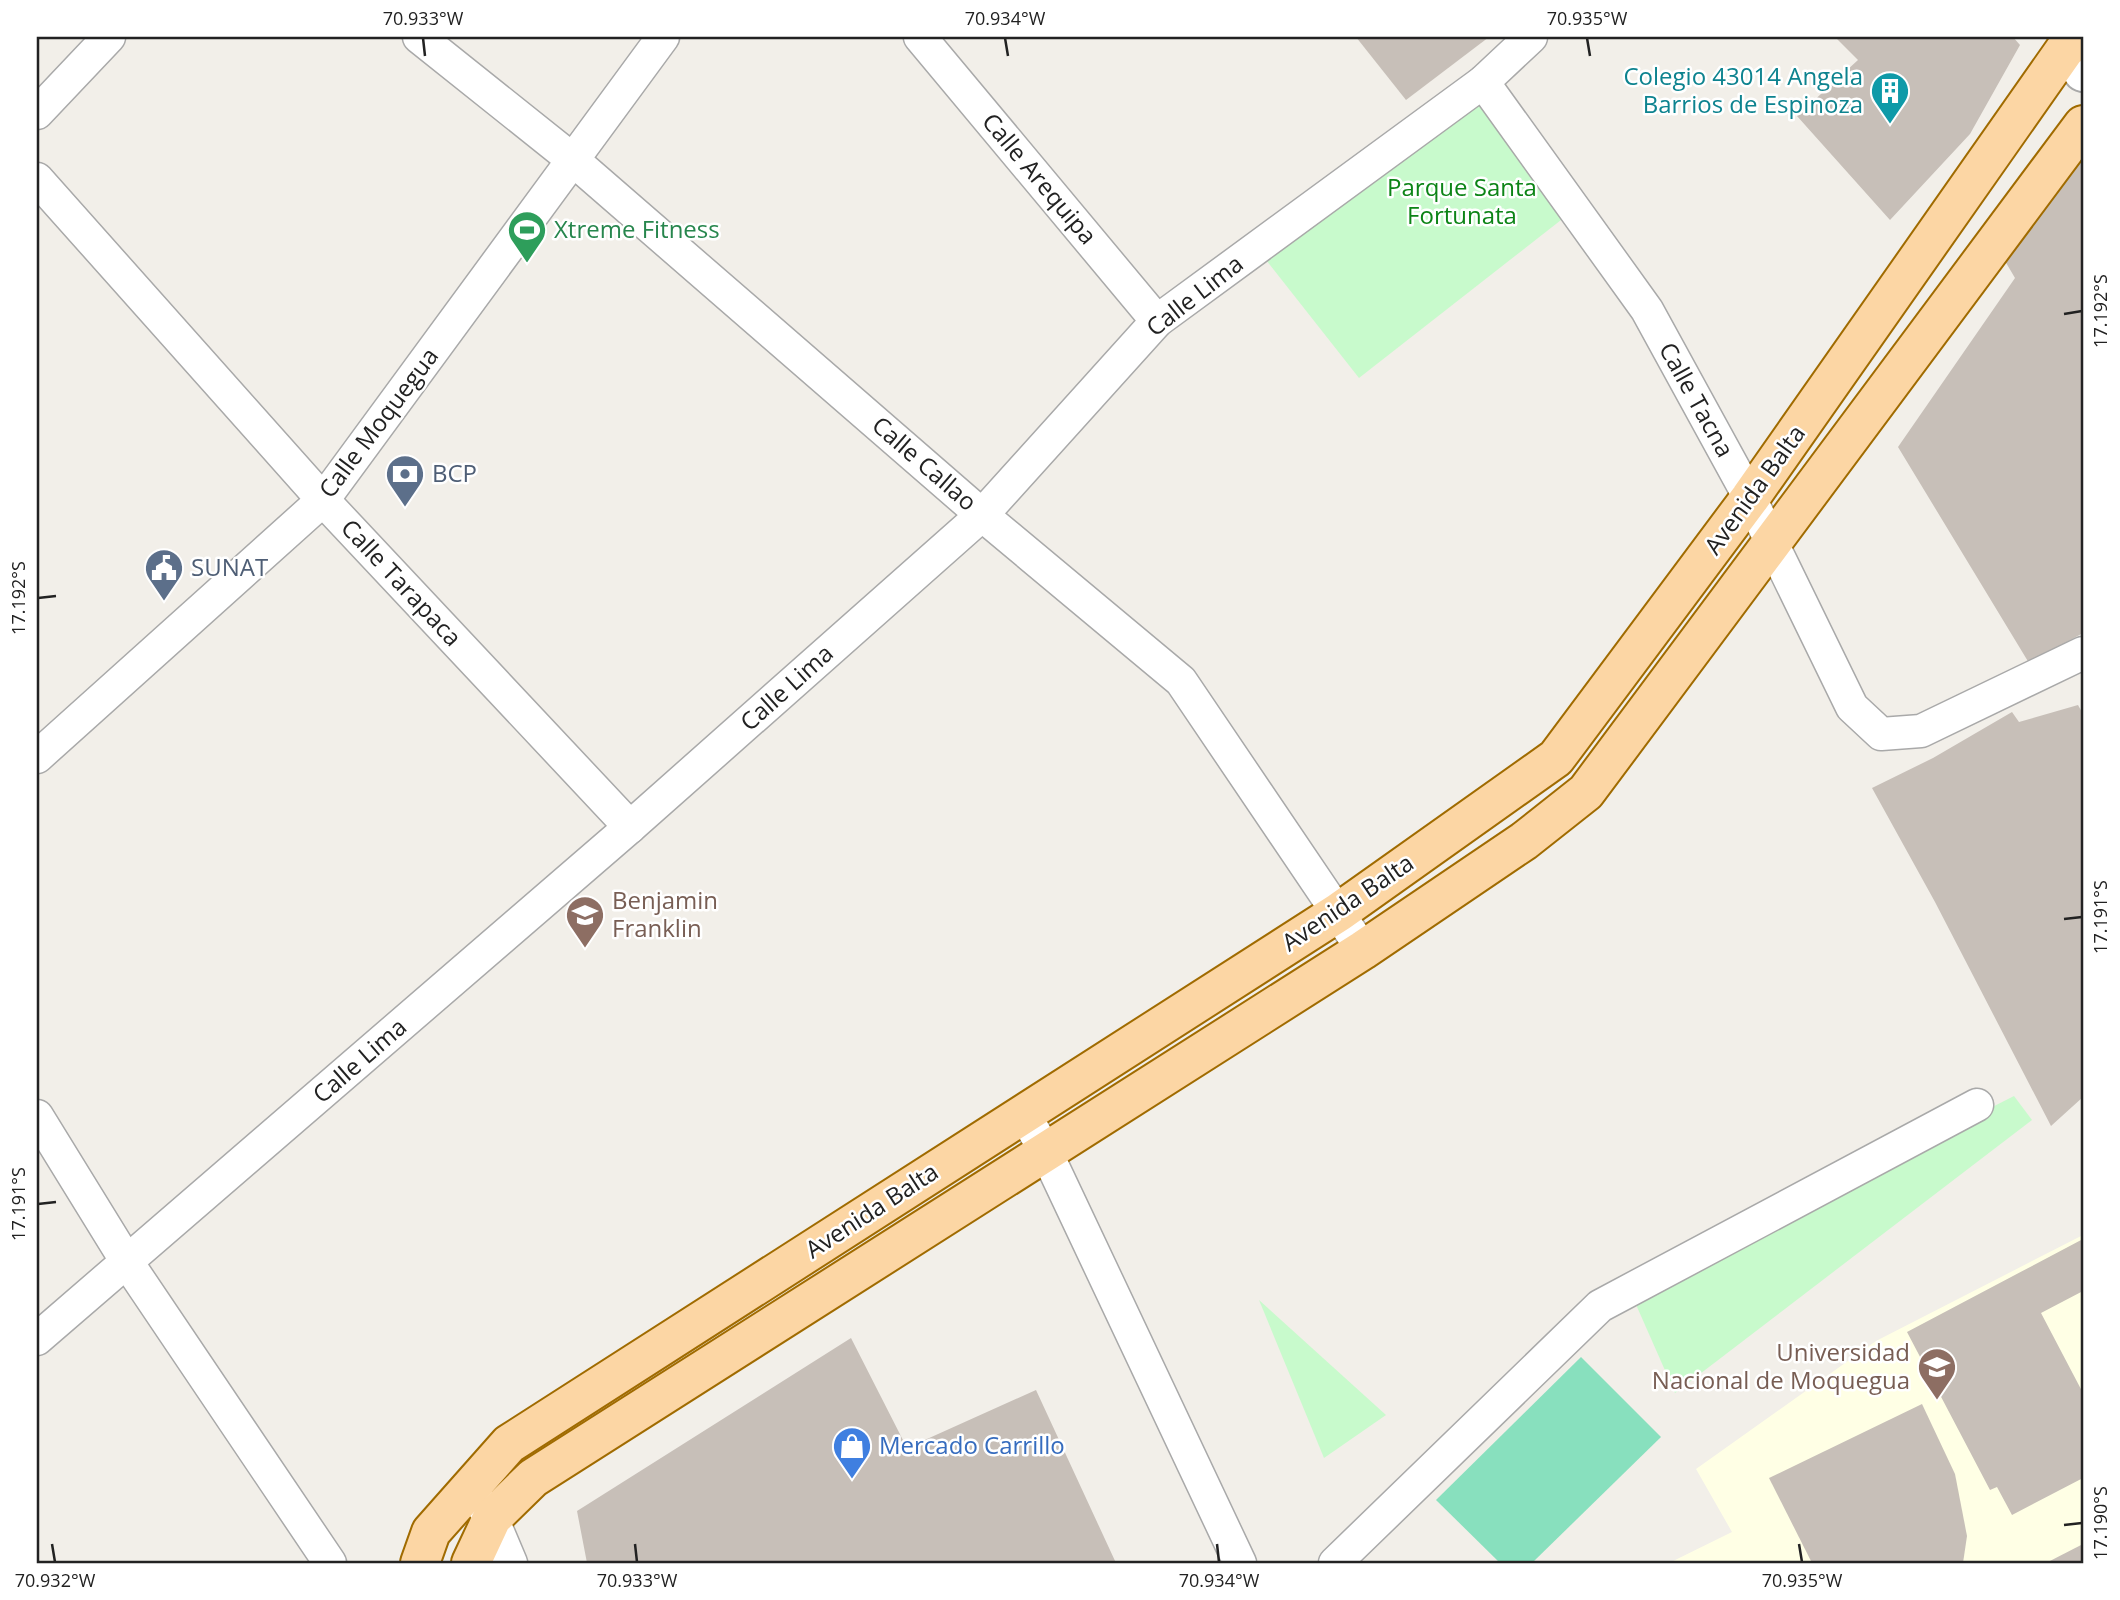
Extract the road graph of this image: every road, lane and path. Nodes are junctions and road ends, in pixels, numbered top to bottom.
1 (108, 37) edge
2 (419, 37) edge
3 (663, 37) edge
4 (920, 37) edge
5 (1527, 38) edge
6 (2072, 48) edge
7 (1483, 82) junction
8 (37, 113) edge
9 (2083, 125) edge
10 (573, 160) junction
11 (41, 193) edge
12 (1157, 321) junction
13 (1750, 498) junction
14 (323, 500) junction
15 (982, 515) junction
16 (1772, 541) junction
17 (2083, 653) edge
18 (37, 757) edge
19 (630, 827) junction
20 (1339, 912) junction
21 (1363, 950) junction
22 (1977, 1105) dead end
23 (1024, 1114) junction
24 (37, 1116) edge
25 (1046, 1152) junction
26 (127, 1262) junction
27 (37, 1339) edge
28 (481, 1504) junction
29 (330, 1563) edge
30 (420, 1563) edge
31 (471, 1563) edge
32 (511, 1563) edge
33 (1240, 1563) edge
34 (1335, 1563) edge

1 - 8 street
2 - 10 street, Calle Callao
3 - 10 street, Calle Moquegua
4 - 12 street, Calle Arequipa
5 - 7 street, Calle Lima
6 - 13 main road, Avenida Balta
7 - 12 street, Calle Lima
7 - 13 street, Calle Tacna
9 - 16 main road, Avenida Balta
10 - 14 street, Calle Moquegua
10 - 15 street, Calle Callao
11 - 14 street, Calle Tarapaca
12 - 15 street, Calle Lima
13 - 16 street, Calle Tacna
13 - 20 main road, Avenida Balta
14 - 18 street, Calle Moquegua
14 - 19 street, Calle Tarapaca
15 - 19 street, Calle Lima
15 - 20 street, Calle Callao
16 - 17 street, Calle Tacna
16 - 21 main road, Avenida Balta
19 - 26 street, Calle Lima
20 - 21 street, Calle Callao
20 - 23 main road, Avenida Balta
21 - 25 main road, Avenida Balta
22 - 34 street
23 - 25 street
23 - 28 main road, Avenida Balta
24 - 26 street
25 - 28 main road, Avenida Balta
25 - 33 street
26 - 27 street, Calle Lima
26 - 29 street
28 - 30 main road, Avenida Balta
28 - 31 main road, Avenida Balta
28 - 32 street

